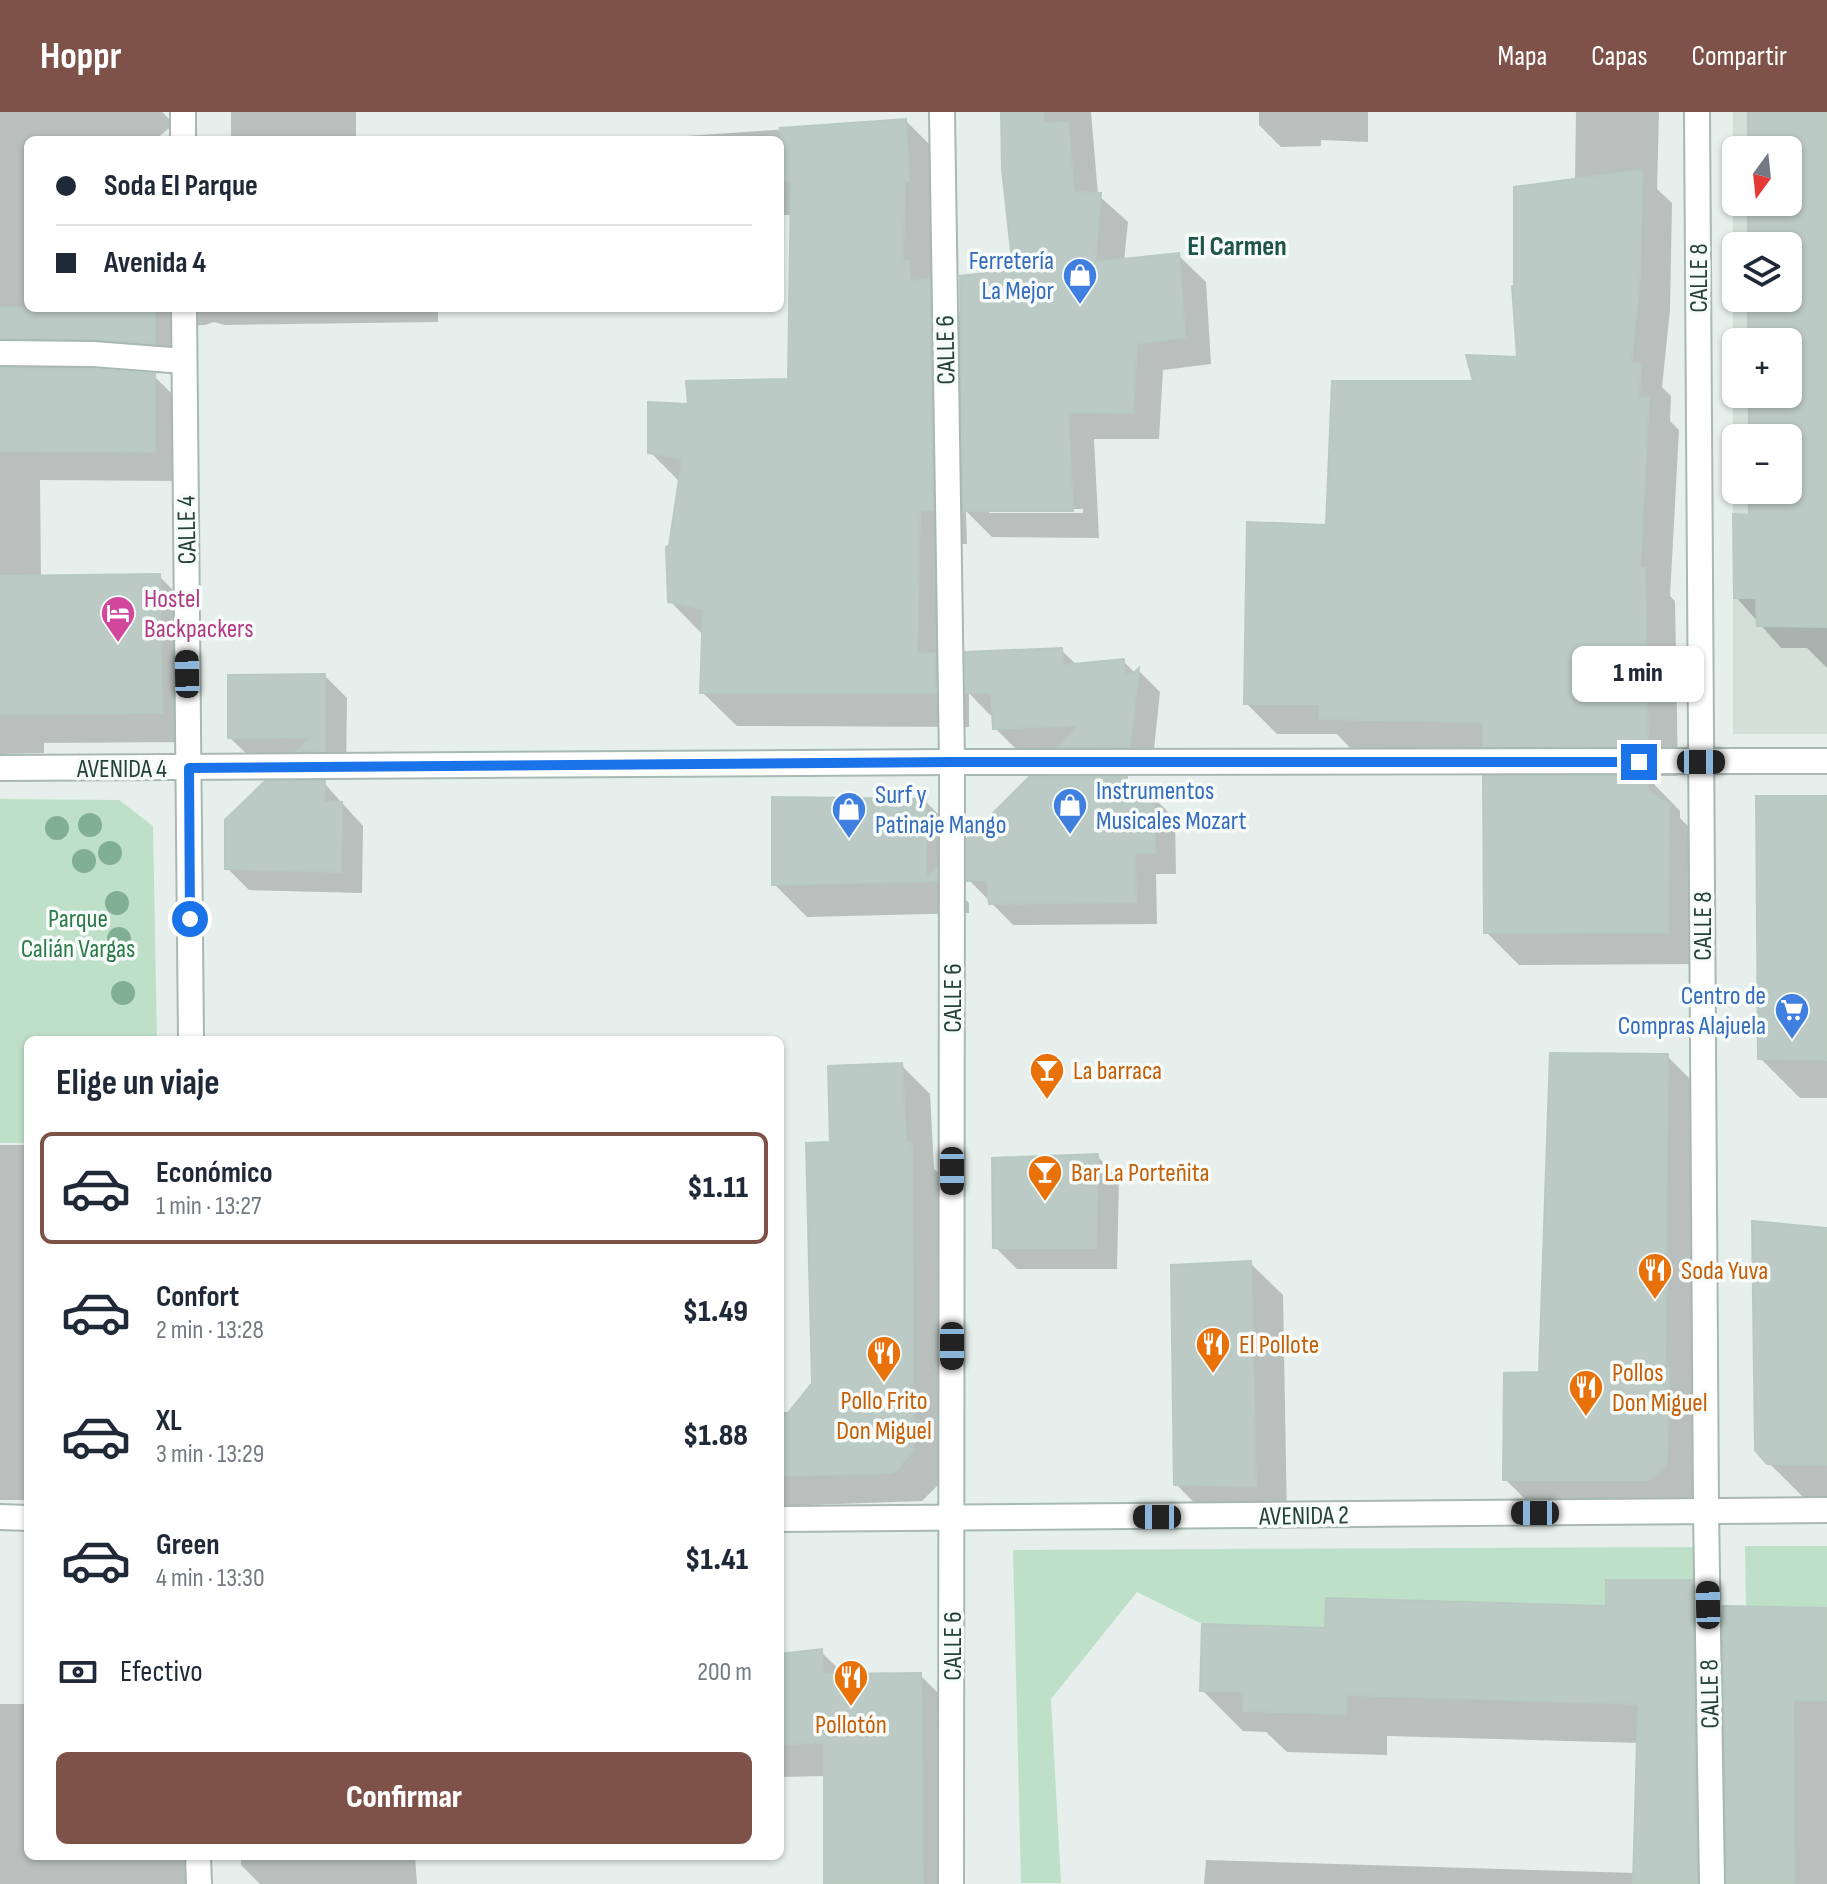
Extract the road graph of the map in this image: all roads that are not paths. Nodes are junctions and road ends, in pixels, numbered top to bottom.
1 (183, 112) edge
2 (942, 112) edge
3 (1697, 112) edge
4 (183, 136) edge
5 (184, 312) edge
6 (0, 353) edge
7 (184, 361) junction
8 (1827, 761) edge
9 (952, 762) junction
10 (1701, 762) junction
11 (0, 768) edge
12 (189, 768) junction
13 (191, 1036) edge
14 (1827, 1510) edge
15 (1706, 1511) junction
16 (0, 1517) edge
17 (24, 1518) edge
18 (784, 1519) edge
19 (952, 1519) junction
20 (198, 1860) edge
21 (199, 1884) edge
22 (951, 1884) edge
23 (1712, 1884) edge

1 - 4 street
2 - 9 street, CALLE 6
3 - 10 street, CALLE 8
5 - 7 street, CALLE 4
6 - 7 street
7 - 12 street, CALLE 4
8 - 10 street, AVENIDA 4
9 - 10 street, AVENIDA 4
9 - 12 street, AVENIDA 4
9 - 19 street, CALLE 6
10 - 15 street, CALLE 8
11 - 12 street, AVENIDA 4
12 - 13 street, CALLE 4
14 - 15 street, AVENIDA 2
15 - 19 street, AVENIDA 2
15 - 23 street, CALLE 8
16 - 17 street
18 - 19 street, AVENIDA 2
19 - 22 street, CALLE 6
20 - 21 street

